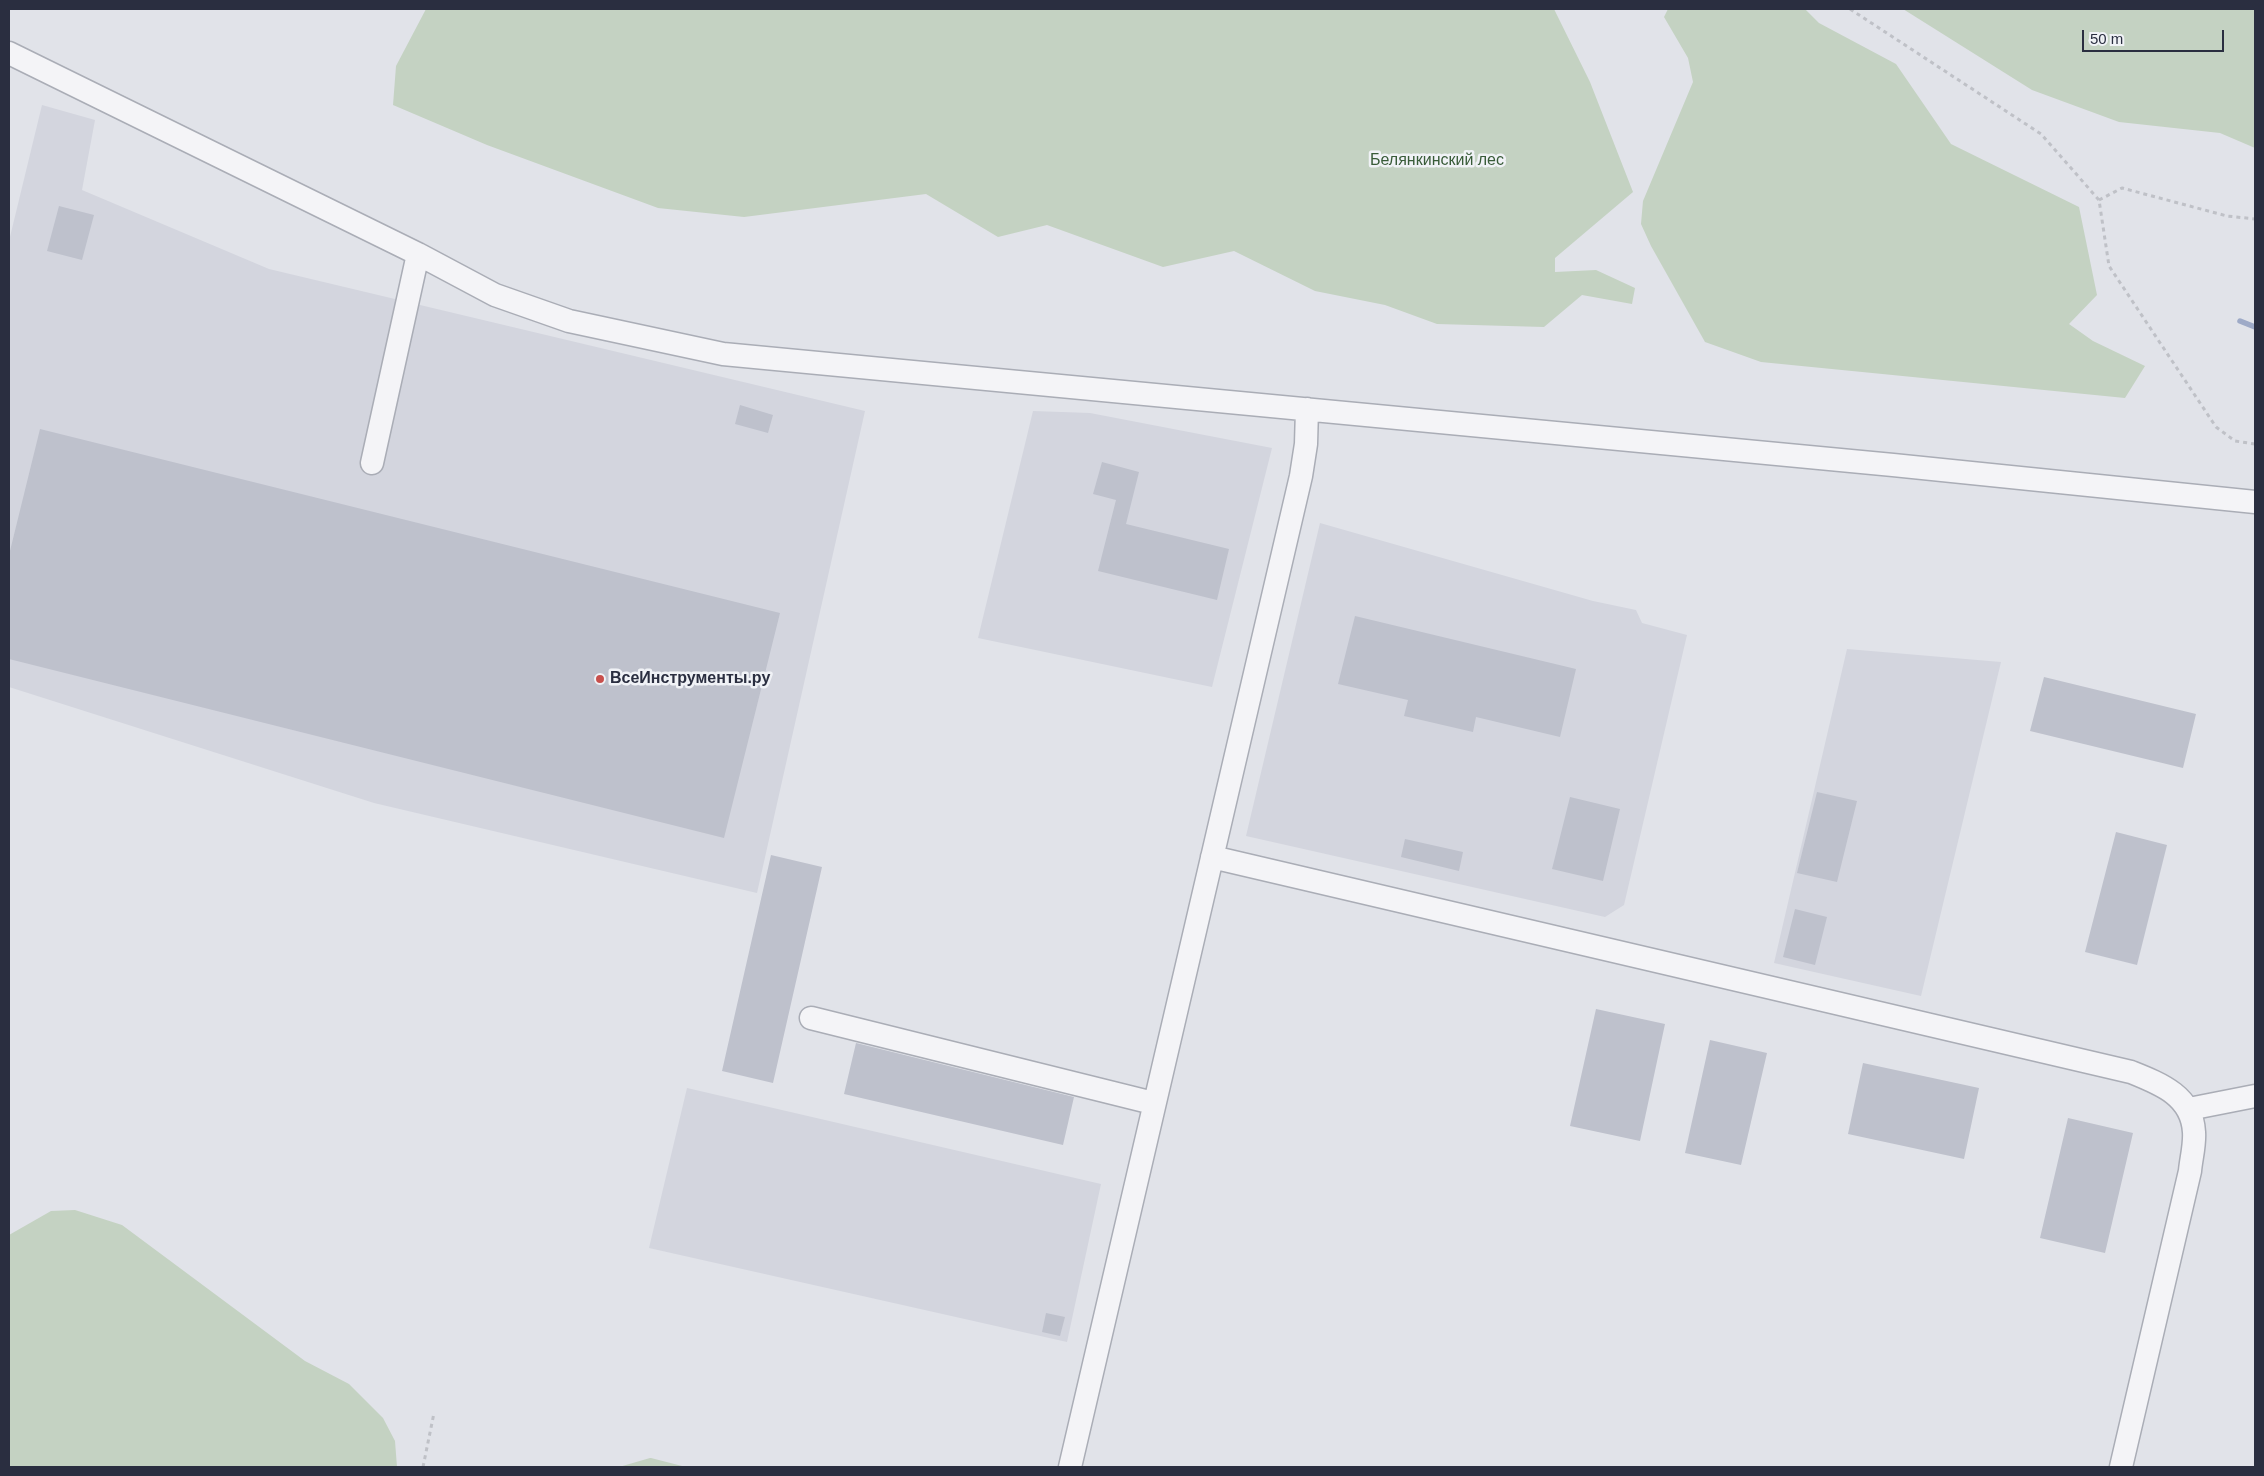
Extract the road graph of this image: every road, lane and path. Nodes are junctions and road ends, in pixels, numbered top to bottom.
1 (1850, 9) edge
2 (9, 53) edge
3 (2098, 200) junction
4 (2255, 219) edge
5 (418, 254) junction
6 (1307, 409) junction
7 (2255, 444) edge
8 (372, 462) dead end
9 (2255, 502) edge
10 (1212, 857) junction
11 (811, 1018) dead end
12 (2255, 1096) edge
13 (1153, 1103) junction
14 (2189, 1109) junction
15 (434, 1413) dead end
16 (423, 1467) edge
17 (1070, 1467) edge
18 (2121, 1467) edge

1 - 3 path
2 - 5 street
3 - 4 path
3 - 7 path
5 - 6 street
5 - 8 street
6 - 9 street
6 - 10 street
10 - 13 street
10 - 14 street
11 - 13 street
12 - 14 street
13 - 17 street
14 - 18 street
15 - 16 path

